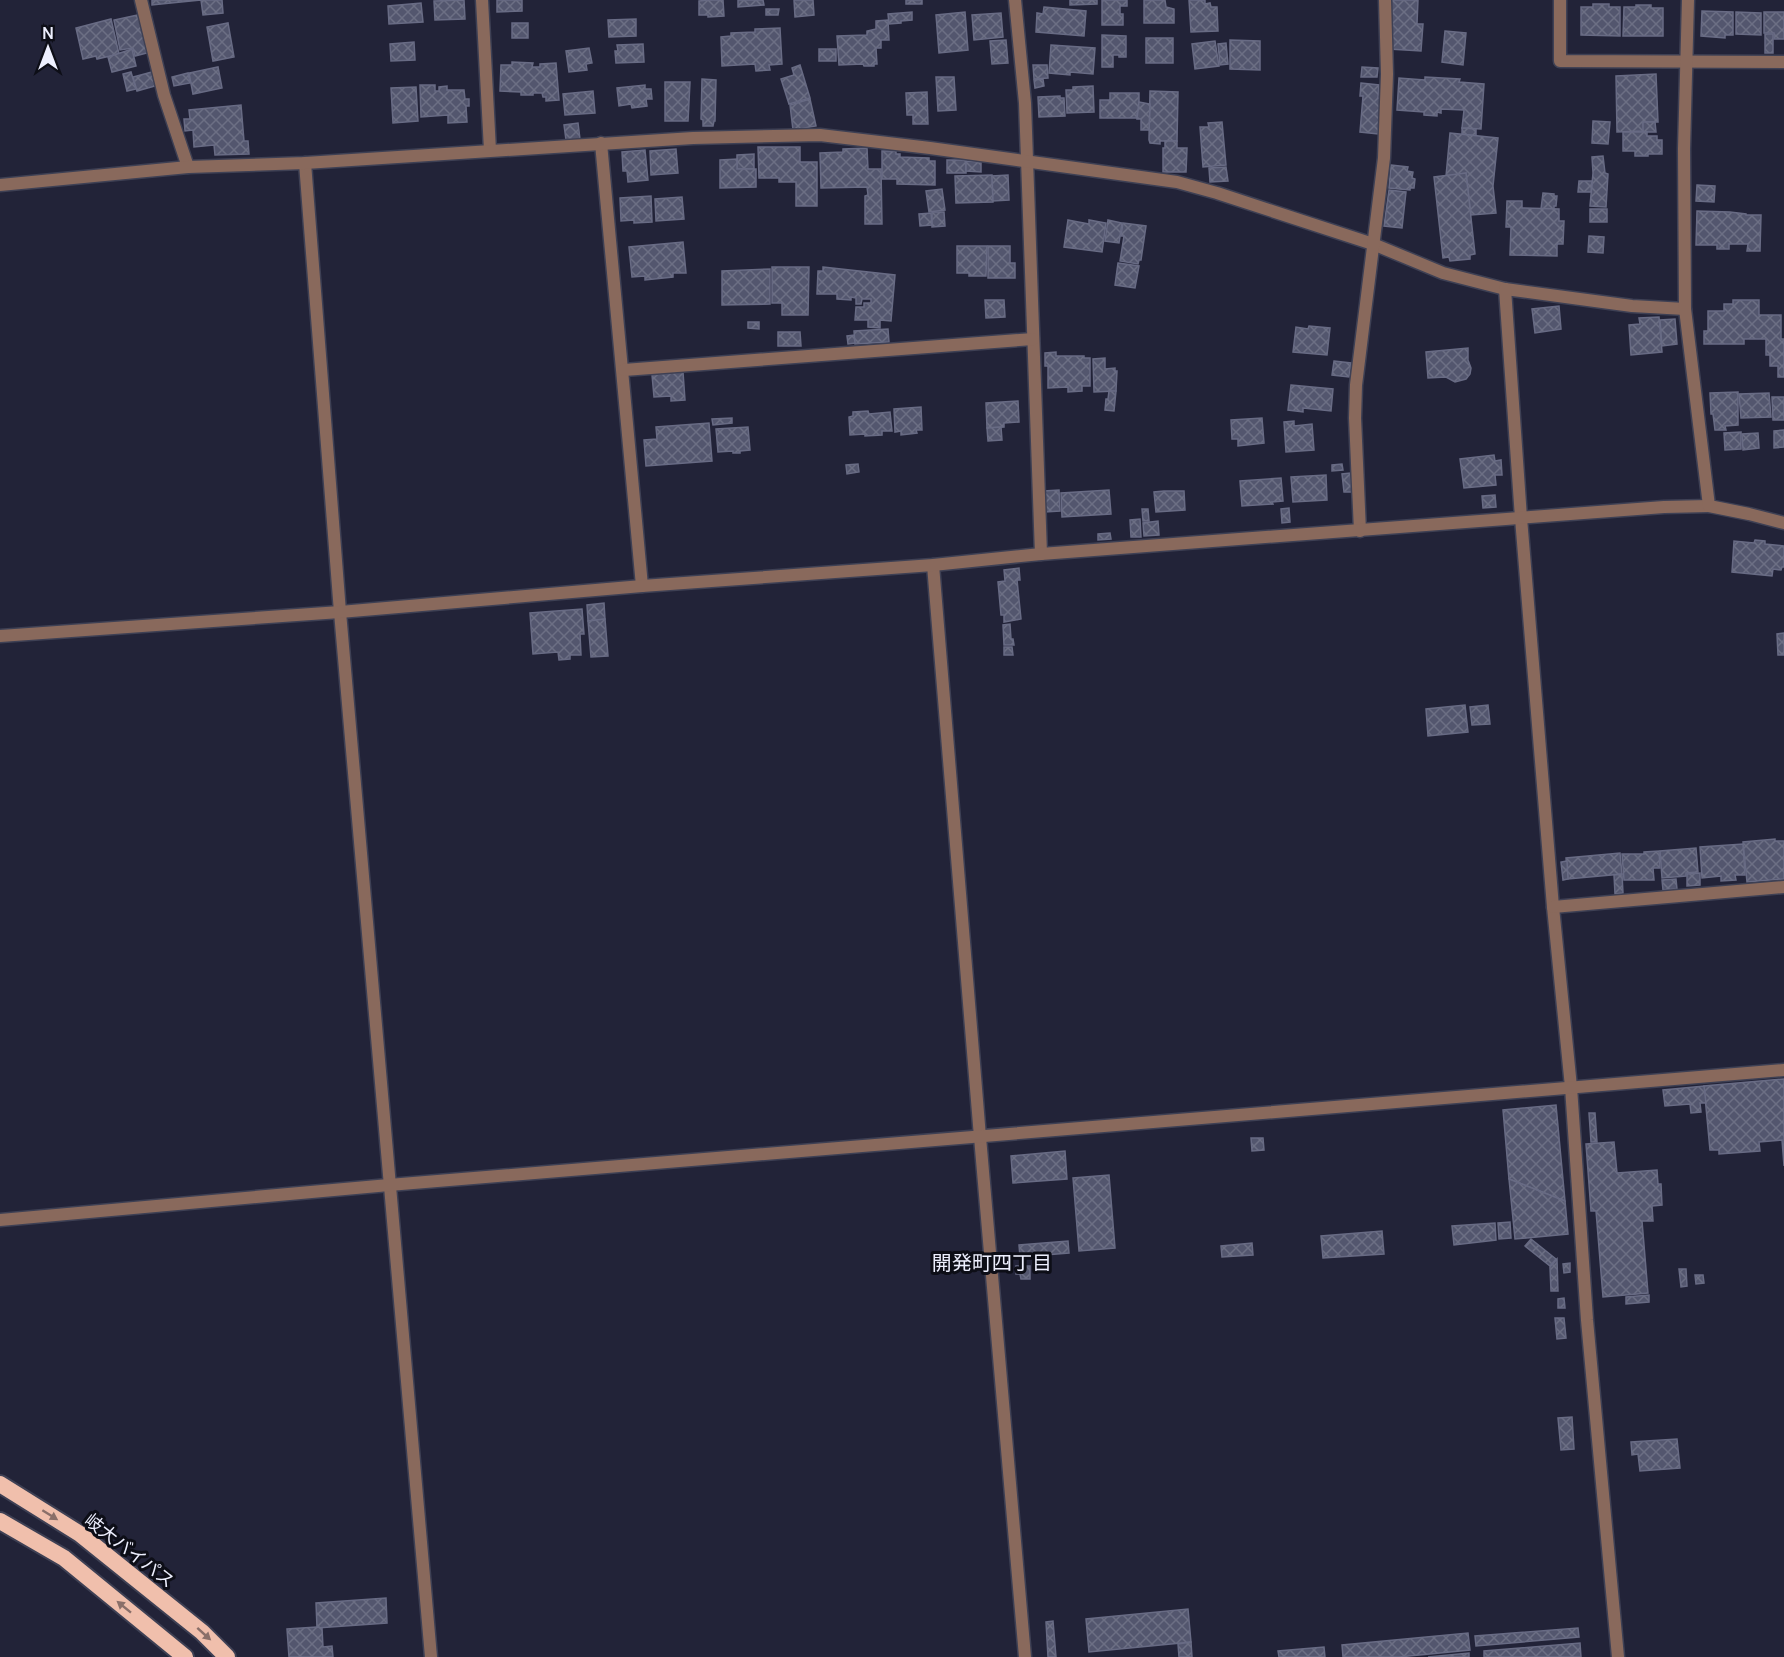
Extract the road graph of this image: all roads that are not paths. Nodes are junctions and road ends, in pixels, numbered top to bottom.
1 (141, 0) edge
2 (482, 0) edge
3 (1015, 0) edge
4 (1385, 0) edge
5 (1560, 0) edge
6 (1688, 0) edge
7 (1686, 62) junction
8 (1784, 62) edge
9 (602, 143) junction
10 (490, 150) junction
11 (1027, 161) junction
12 (305, 163) junction
13 (188, 167) junction
14 (0, 185) edge
15 (1373, 244) junction
16 (1505, 289) junction
17 (1685, 309) junction
18 (1033, 339) junction
19 (624, 370) junction
20 (1709, 506) junction
21 (1521, 518) junction
22 (1784, 523) edge
23 (1360, 531) junction
24 (1041, 554) junction
25 (933, 565) junction
26 (642, 586) junction
27 (340, 612) junction
28 (0, 636) edge
29 (1784, 887) edge
30 (1554, 907) junction
31 (1784, 1070) edge
32 (1571, 1087) junction
33 (980, 1137) junction
34 (389, 1185) junction
35 (0, 1220) edge
36 (0, 1484) edge
37 (0, 1521) edge
38 (185, 1657) edge
39 (227, 1657) edge
40 (431, 1657) edge
41 (1025, 1657) edge
42 (1618, 1657) edge

1 - 13 street
2 - 10 street
3 - 11 street
4 - 15 street
5 - 7 street
6 - 7 street
7 - 8 street
7 - 17 street
9 - 10 street
9 - 11 street
9 - 19 street
10 - 12 street
11 - 15 street
11 - 18 street
12 - 13 street
12 - 27 street
13 - 14 street
15 - 16 street
15 - 23 street
16 - 17 street
16 - 21 street
17 - 20 street
18 - 19 street
18 - 24 street
19 - 26 street
20 - 21 street
20 - 22 street
21 - 23 street
21 - 30 street
23 - 24 street
24 - 25 street
25 - 26 street
25 - 33 street
26 - 27 street
27 - 28 street
27 - 34 street
29 - 30 street
30 - 32 street
31 - 32 street
32 - 33 street
32 - 42 street
33 - 34 street
33 - 41 street
34 - 35 street
34 - 40 street
36 -> 39 highway, 岐大バイパス
38 -> 37 highway

